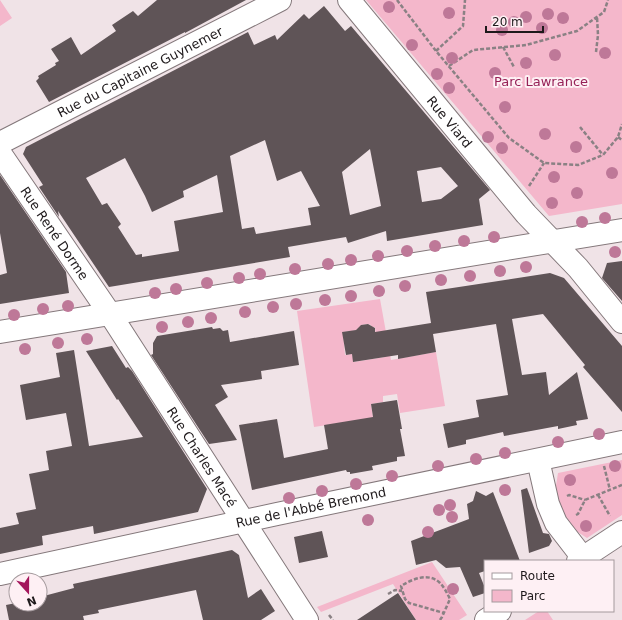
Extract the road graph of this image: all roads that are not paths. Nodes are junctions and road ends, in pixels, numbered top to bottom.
1 (280, 0) edge
2 (349, 0) edge
3 (0, 143) edge
4 (0, 153) edge
5 (622, 230) edge
6 (553, 241) junction
7 (110, 314) junction
8 (622, 322) edge
9 (0, 332) edge
10 (622, 442) edge
11 (538, 460) junction
12 (244, 521) junction
13 (622, 532) edge
14 (580, 559) edge
15 (0, 574) edge
16 (498, 612) edge
17 (307, 620) edge
18 (486, 620) edge

1 - 3 street, Rue du Capitaine Guynemer
2 - 6 street, Rue Viard
4 - 7 street, Rue René Dorme
5 - 6 street
6 - 7 street
6 - 8 street, Rue Viard
7 - 9 street
7 - 12 street, Rue Charles Macé
10 - 11 street, Rue de l'Abbé Bremond
11 - 12 street, Rue de l'Abbé Bremond
11 - 14 street
12 - 15 street, Rue de l'Abbé Bremond
12 - 17 street, Rue Charles Macé
13 - 14 street
16 - 18 street

